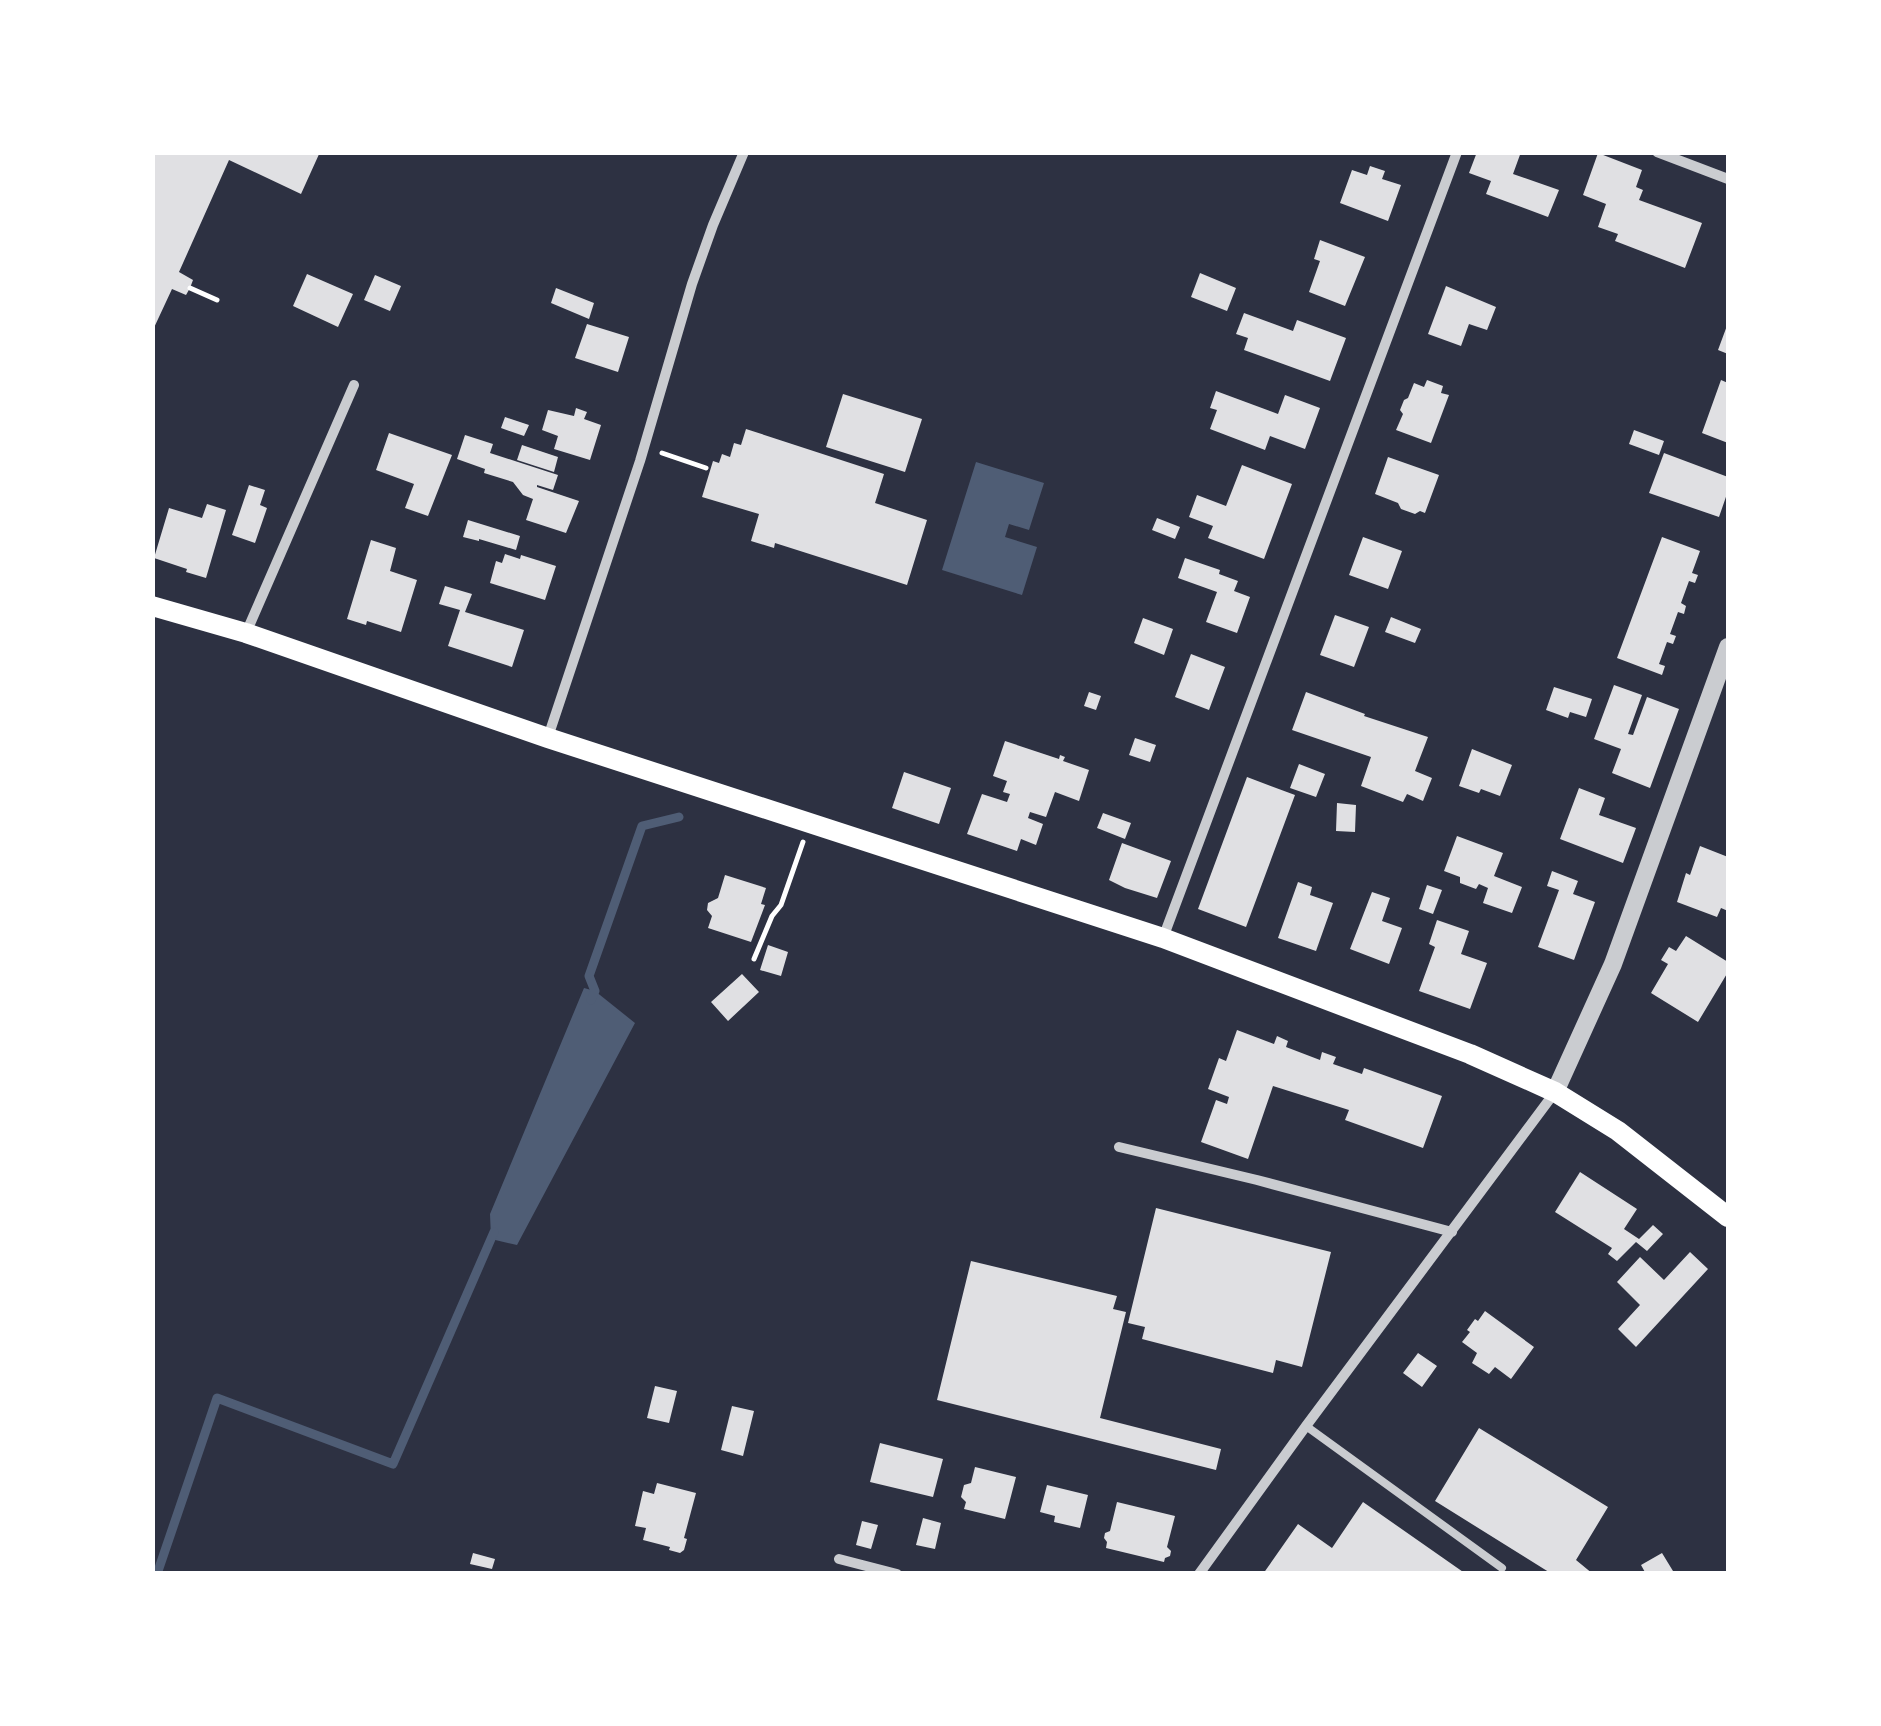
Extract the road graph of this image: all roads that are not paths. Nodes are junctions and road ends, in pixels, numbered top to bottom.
1 (744, 152) edge
2 (1457, 152) edge
3 (1657, 152) edge
4 (1728, 179) edge
5 (354, 385) dead end
6 (152, 606) edge
7 (246, 633) junction
8 (1728, 647) edge
9 (548, 738) junction
10 (1162, 938) junction
11 (1555, 1092) junction
12 (1118, 1147) dead end
13 (1728, 1218) edge
14 (1452, 1232) junction
15 (1306, 1426) junction
16 (839, 1558) dead end
17 (1502, 1568) dead end
18 (897, 1574) edge
19 (1199, 1574) edge

1 - 9 street
2 - 10 street
3 - 4 street
5 - 7 street
6 - 7 main road
7 - 9 main road
8 - 11 street
9 - 10 main road
10 - 11 main road
11 - 13 main road
11 - 14 street
12 - 14 street
14 - 15 street
15 - 17 lane
15 - 19 street
16 - 18 street

